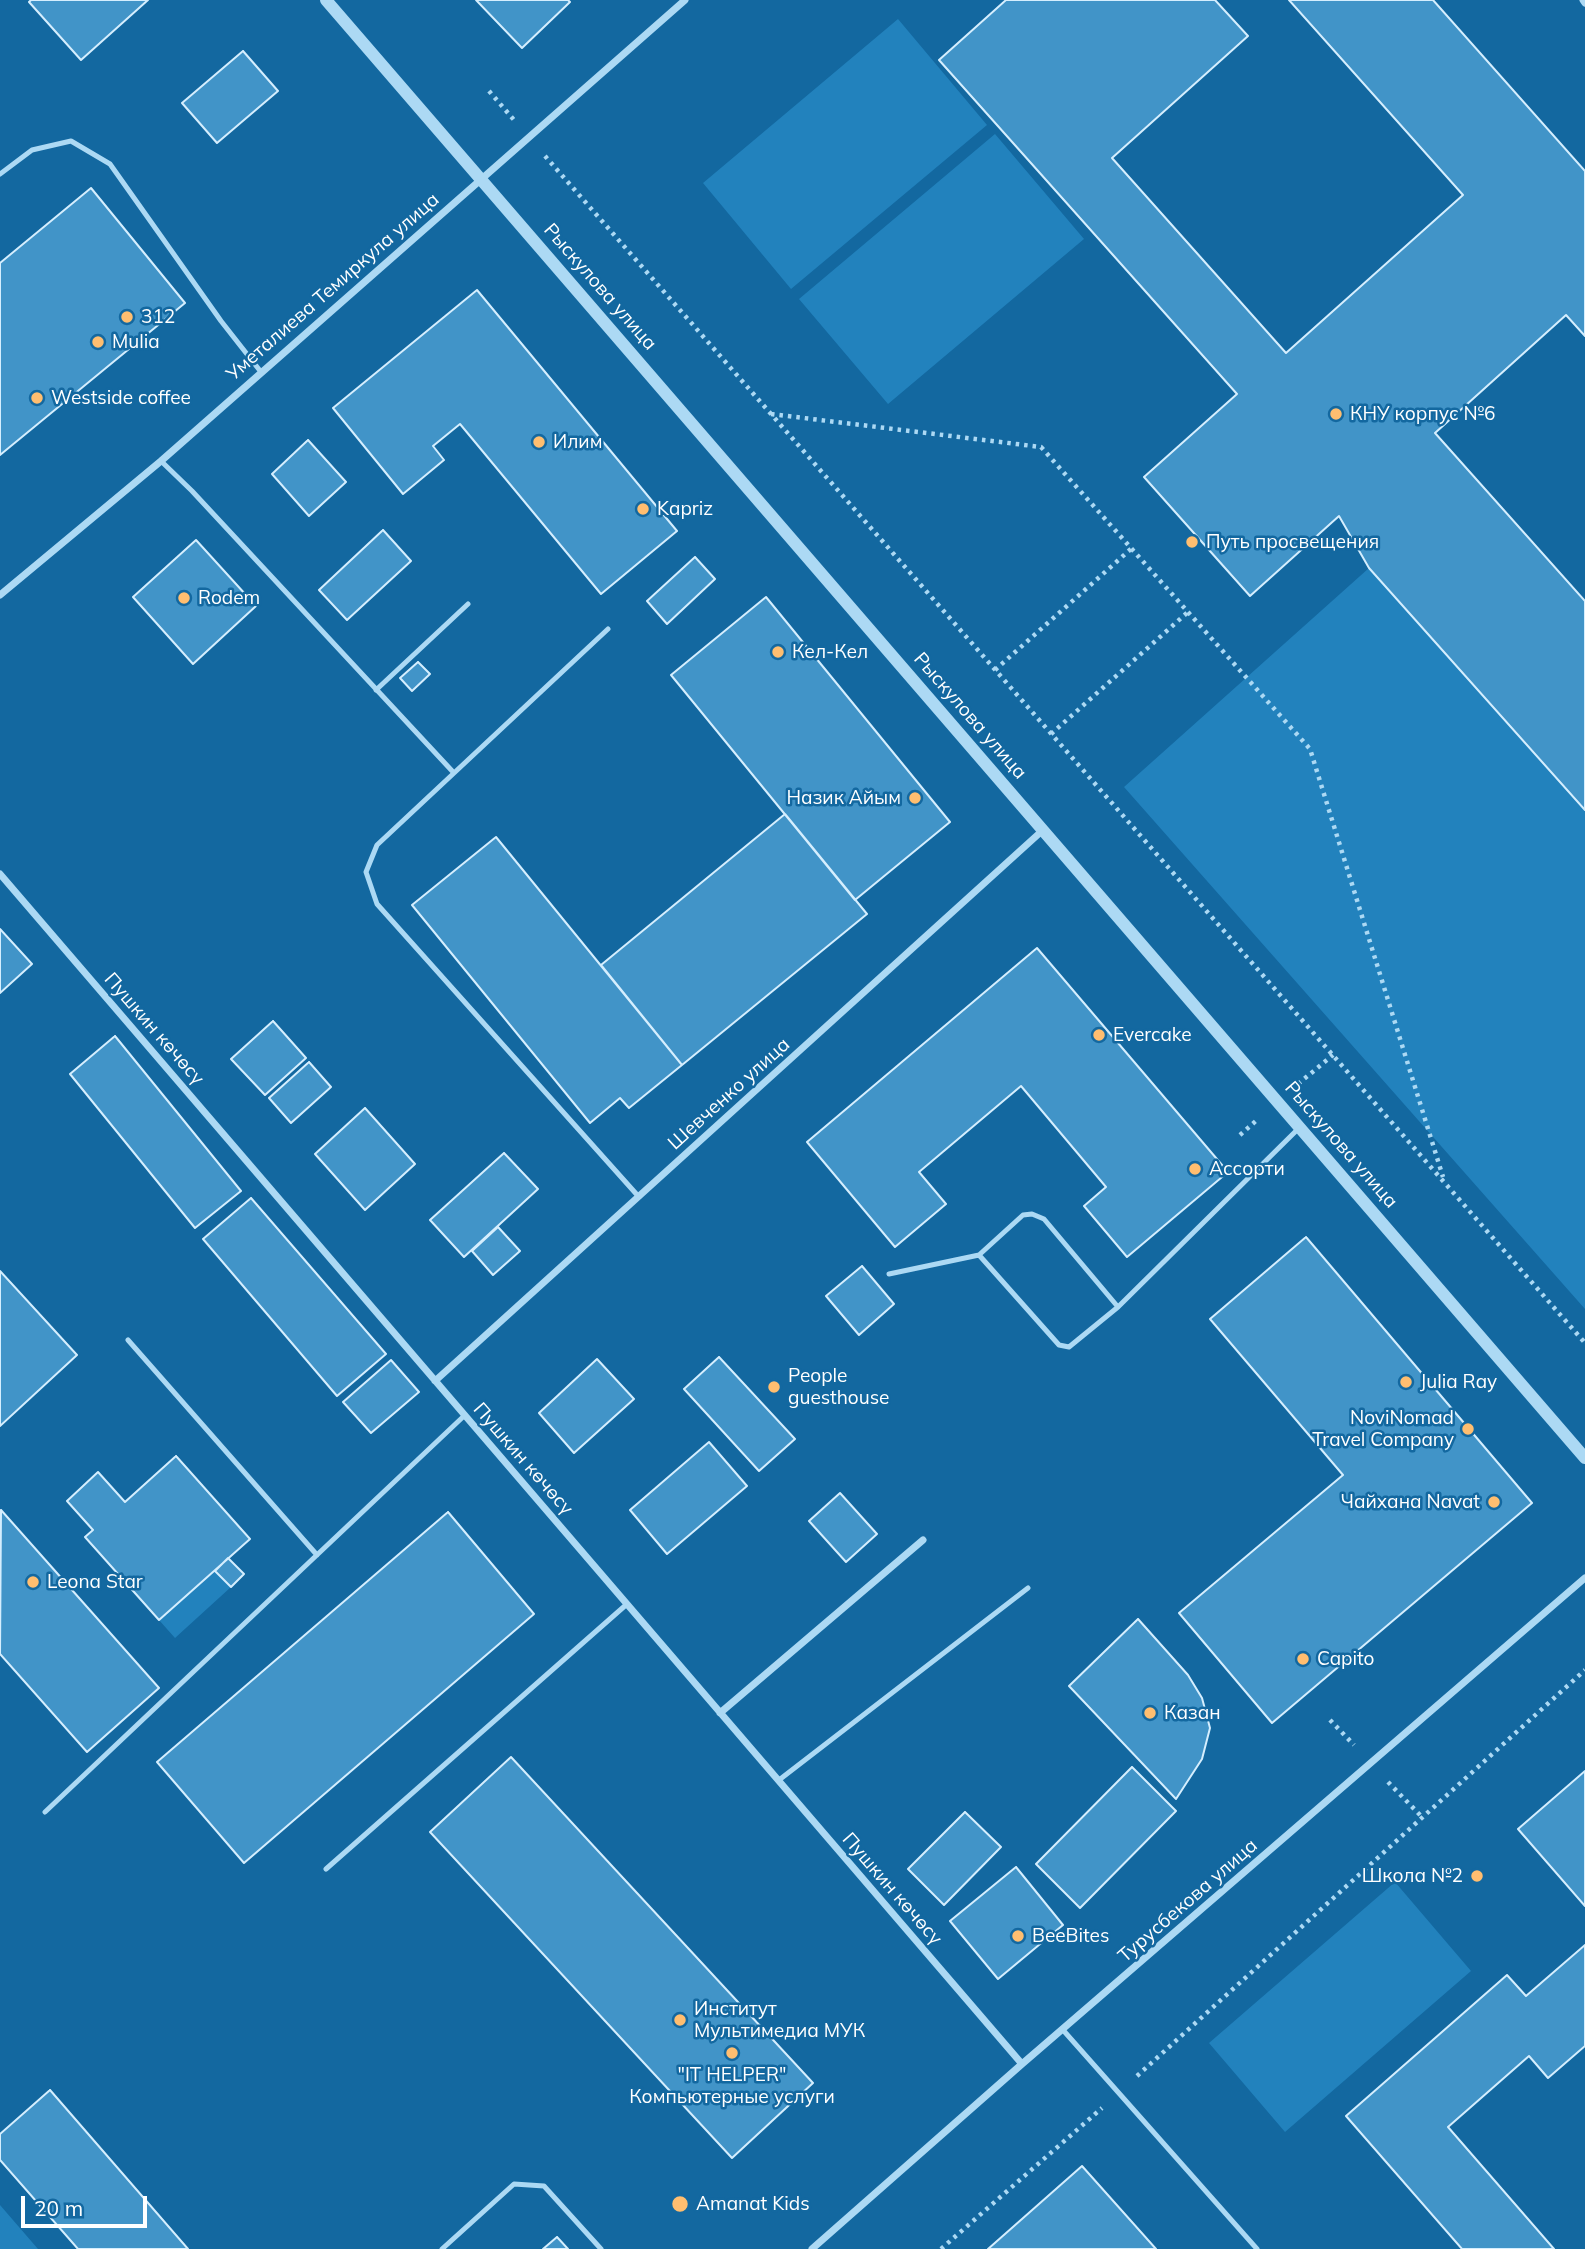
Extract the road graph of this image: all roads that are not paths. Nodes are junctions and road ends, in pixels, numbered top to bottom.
1 (326, 0) edge
2 (685, 0) edge
3 (0, 174) edge
4 (480, 179) junction
5 (261, 372) junction
6 (160, 461) junction
7 (0, 595) edge
8 (468, 604) dead end
9 (608, 629) dead end
10 (376, 690) junction
11 (454, 773) junction
12 (1043, 830) junction
13 (0, 874) edge
14 (1300, 1127) junction
15 (639, 1197) junction
16 (979, 1255) junction
17 (889, 1274) dead end
18 (1118, 1307) junction
19 (128, 1340) dead end
20 (435, 1381) junction
21 (465, 1415) junction
22 (1585, 1458) edge
23 (923, 1540) dead end
24 (317, 1555) junction
25 (1585, 1578) edge
26 (1028, 1588) dead end
27 (627, 1604) junction
28 (720, 1713) junction
29 (779, 1780) junction
30 (45, 1812) dead end
31 (326, 1868) dead end
32 (1063, 2030) junction
33 (1022, 2064) junction
34 (442, 2249) edge
35 (601, 2249) edge
36 (812, 2249) edge
37 (1257, 2249) edge

1 - 4 street, Рыскулова улица
2 - 4 street, Уметалиева Темиркула улица
3 - 5 lane
4 - 5 street, Уметалиева Темиркула улица
4 - 12 street, Рыскулова улица
5 - 6 street, Уметалиева Темиркула улица
6 - 7 street, Уметалиева Темиркула улица
6 - 10 lane
8 - 10 lane
9 - 11 lane
10 - 11 lane
11 - 15 lane
12 - 14 street, Рыскулова улица
12 - 15 street, Шевченко улица
13 - 20 street, Пушкин көчөсү
14 - 18 lane
14 - 22 street, Рыскулова улица
15 - 20 street, Шевченко улица
16 - 17 lane
16 - 18 lane
16 - 18 lane
19 - 24 lane
20 - 21 street, Пушкин көчөсү
21 - 24 lane
21 - 27 street, Пушкин көчөсү
23 - 28 street
24 - 30 lane
25 - 32 street, Турусбекова улица
26 - 29 lane
27 - 28 street, Пушкин көчөсү
27 - 31 lane
28 - 29 street, Пушкин көчөсү
29 - 33 street, Пушкин көчөсү
32 - 33 street, Турусбекова улица
32 - 37 lane
33 - 36 street, Турусбекова улица
34 - 35 lane

